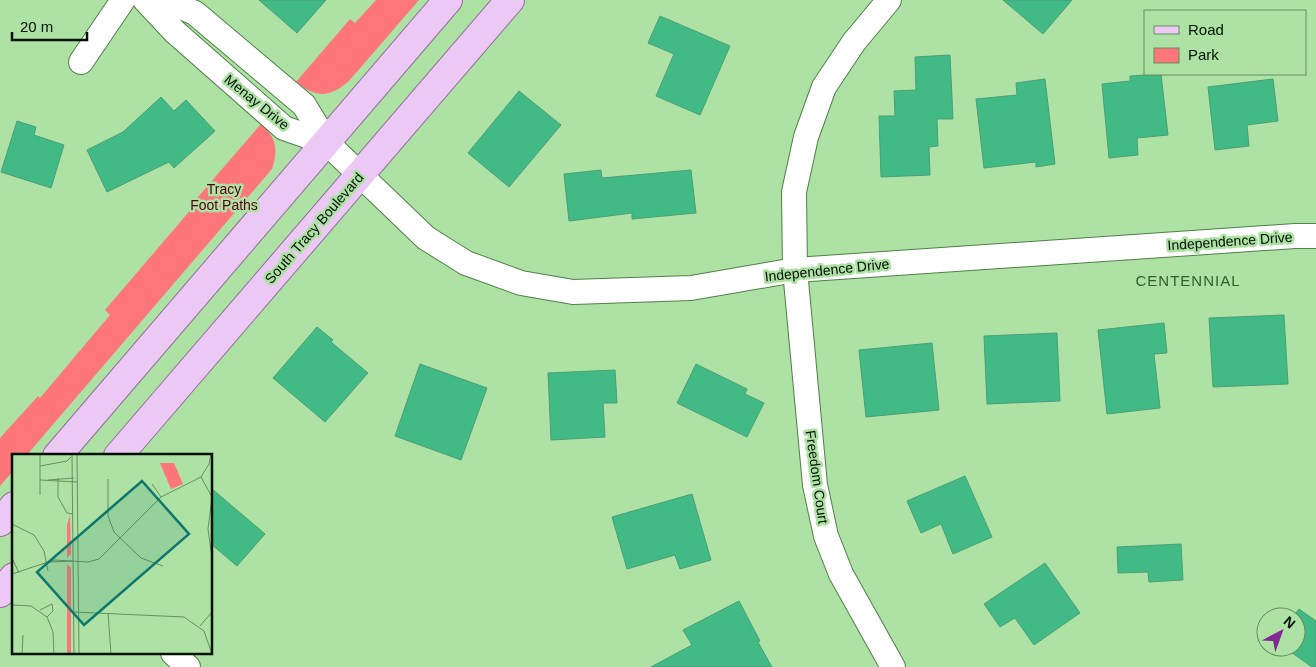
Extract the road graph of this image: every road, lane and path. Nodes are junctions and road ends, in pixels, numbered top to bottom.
1 (123, 0) edge
2 (145, 0) edge
3 (165, 0) edge
4 (448, 0) edge
5 (510, 0) edge
6 (889, 0) edge
7 (81, 62) dead end
8 (327, 143) junction
9 (359, 176) junction
10 (1316, 236) edge
11 (795, 270) junction
12 (59, 454) edge
13 (120, 454) edge
14 (12, 579) edge
15 (0, 593) edge
16 (174, 654) edge
17 (188, 667) edge
18 (894, 667) edge

1 - 7 street
2 - 8 street, Menay Drive
3 - 8 street, Menay Drive
4 - 8 main road
5 - 9 main road, South Tracy Boulevard
6 - 11 street, Freedom Court
8 - 9 street, Independence Drive
8 - 12 main road
9 - 11 street, Independence Drive
9 - 13 main road, South Tracy Boulevard
10 - 11 street, Independence Drive
11 - 18 street, Freedom Court
14 - 15 main road
16 - 17 street

